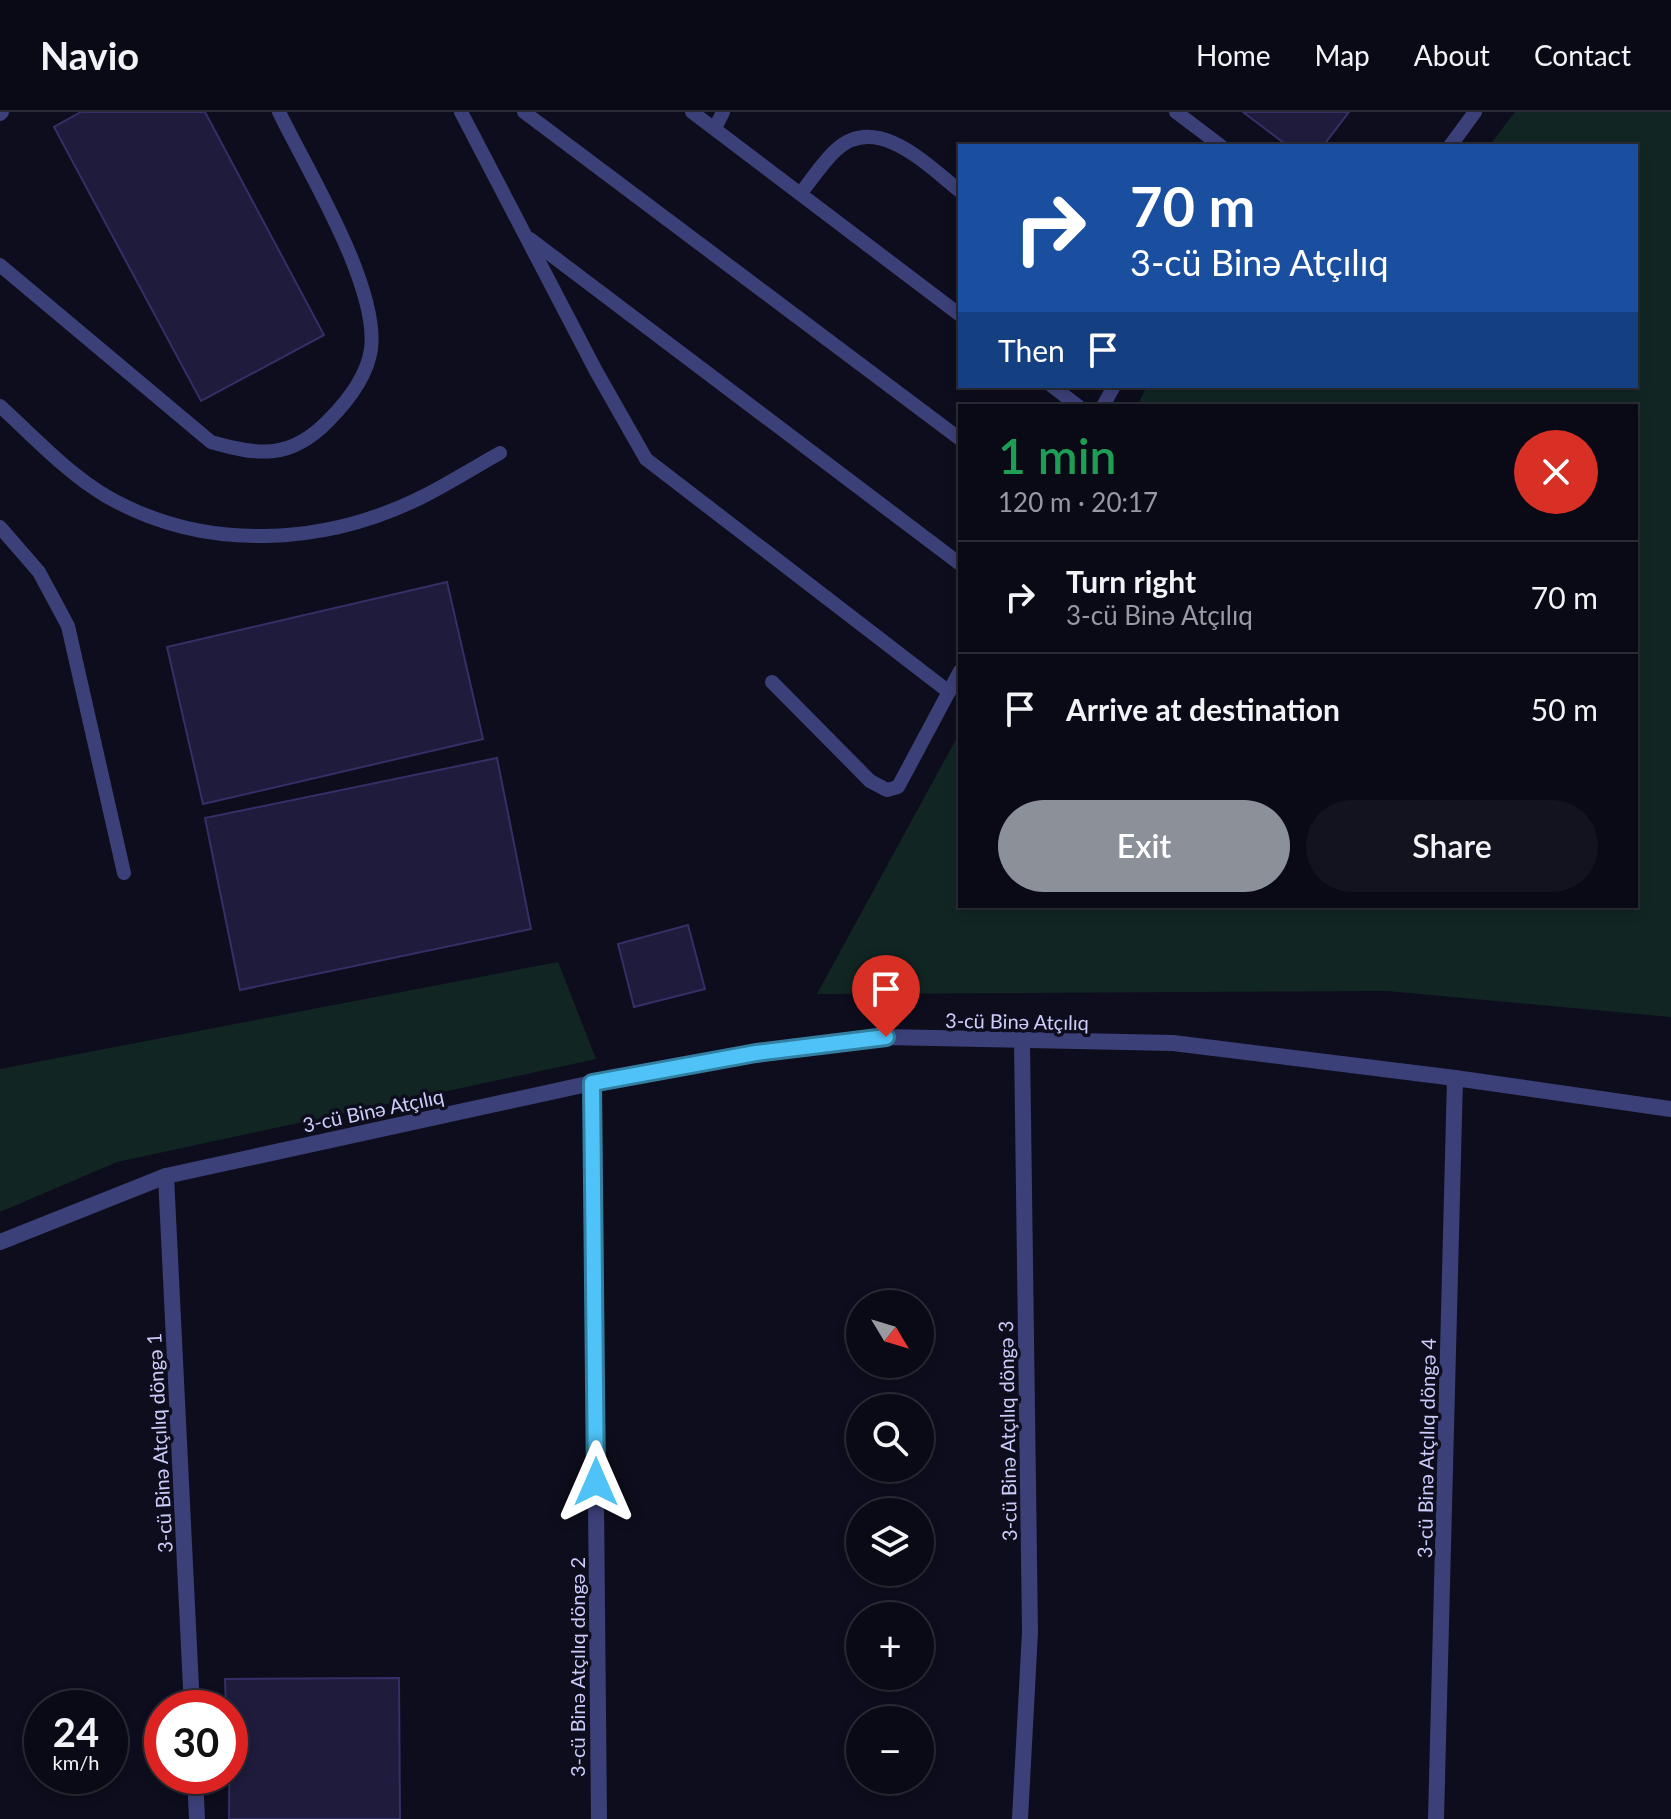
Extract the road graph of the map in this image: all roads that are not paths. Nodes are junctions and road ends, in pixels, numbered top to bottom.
1 (279, 112) edge
2 (461, 112) edge
3 (524, 112) edge
4 (692, 112) edge
5 (723, 112) edge
6 (1176, 112) edge
7 (1475, 112) edge
8 (715, 128) junction
9 (1218, 144) edge
10 (1451, 144) edge
11 (958, 189) edge
12 (801, 193) junction
13 (525, 235) junction
14 (0, 265) edge
15 (958, 313) edge
16 (1055, 388) edge
17 (1075, 404) edge
18 (0, 406) edge
19 (958, 438) edge
20 (500, 453) dead end
21 (0, 527) edge
22 (958, 562) edge
23 (958, 675) edge
24 (772, 682) dead end
25 (949, 692) junction
26 (124, 873) dead end
27 (1022, 1043) junction
28 (1455, 1078) junction
29 (592, 1083) junction
30 (1671, 1109) edge
31 (166, 1176) junction
32 (0, 1242) edge
33 (191, 1690) edge
34 (196, 1794) edge
35 (197, 1819) edge
36 (599, 1819) edge
37 (1020, 1819) edge
38 (1436, 1819) edge

1 - 14 lane
2 - 13 lane
3 - 19 lane
4 - 8 lane
5 - 8 lane
6 - 9 lane
7 - 10 lane
8 - 12 lane
11 - 12 lane
12 - 15 lane
13 - 22 lane
13 - 25 lane
16 - 17 lane
18 - 20 lane
21 - 26 lane
23 - 25 lane
24 - 25 lane
27 - 28 street, 3-cü Binə Atçılıq
27 - 29 street, 3-cü Binə Atçılıq
27 - 37 street, 3-cü Binə Atçılıq döngə 3
28 - 30 street, 3-cü Binə Atçılıq
28 - 38 street, 3-cü Binə Atçılıq döngə 4
29 - 31 street, 3-cü Binə Atçılıq
29 - 36 street, 3-cü Binə Atçılıq döngə 2
31 - 32 street, 3-cü Binə Atçılıq
31 - 33 street, 3-cü Binə Atçılıq döngə 1
34 - 35 street

